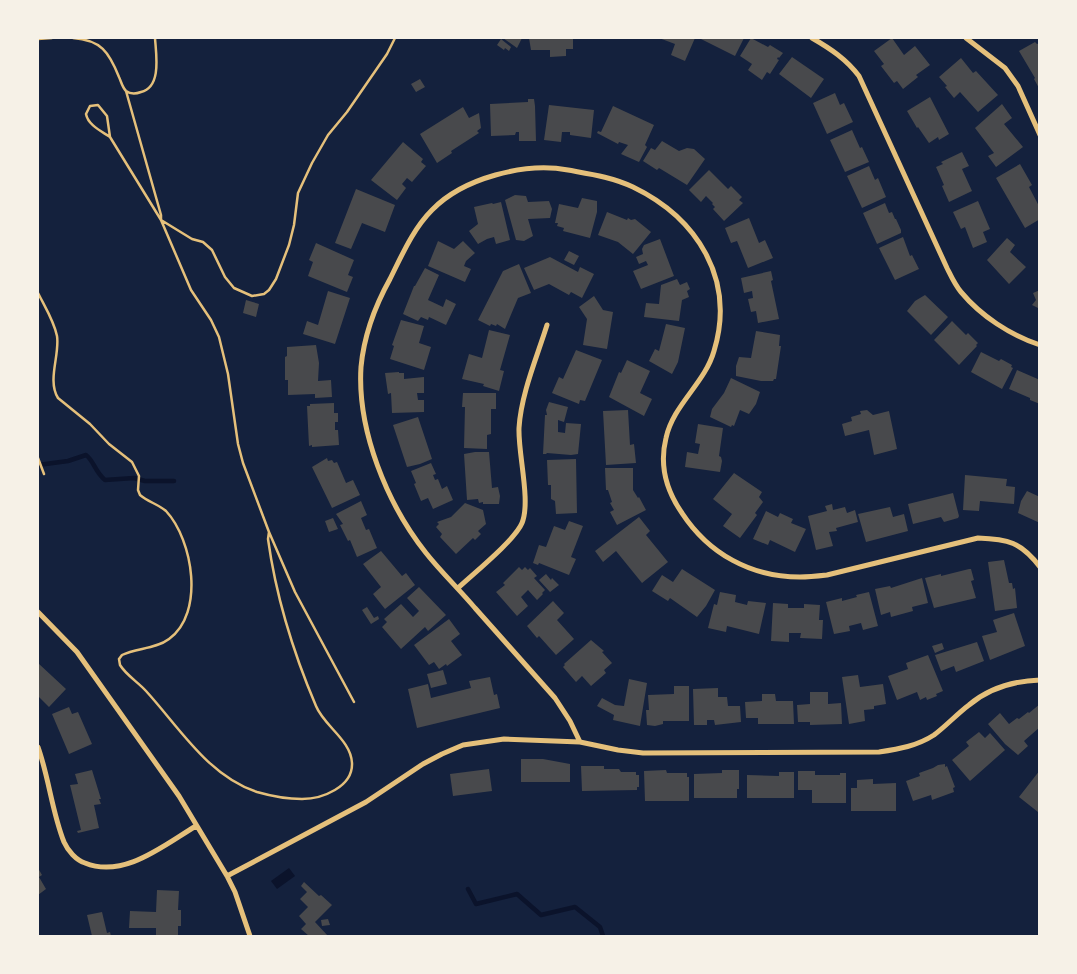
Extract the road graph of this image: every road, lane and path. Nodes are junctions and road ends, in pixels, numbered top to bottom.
1 (52, 38) edge
2 (73, 38) edge
3 (155, 38) edge
4 (395, 38) edge
5 (812, 38) edge
6 (966, 38) edge
7 (38, 39) edge
8 (126, 91) junction
9 (1040, 136) edge
10 (110, 137) junction
11 (161, 220) junction
12 (38, 293) edge
13 (547, 325) dead end
14 (1040, 345) edge
15 (38, 458) edge
16 (44, 474) dead end
17 (269, 532) junction
18 (1040, 567) edge
19 (458, 588) junction
20 (38, 612) edge
21 (1040, 680) edge
22 (354, 702) dead end
23 (580, 742) junction
24 (38, 746) edge
25 (196, 826) junction
26 (227, 876) junction
27 (250, 936) edge

1 - 7 path
2 - 8 path
3 - 8 path
4 - 11 path
5 - 14 street
6 - 9 street
8 - 11 path
10 - 10 path
10 - 11 path
11 - 17 path
12 - 17 path
13 - 19 street
15 - 16 path
17 - 22 path
18 - 19 street
19 - 23 street
20 - 25 street
21 - 23 street
23 - 26 street
24 - 25 street
25 - 26 street
26 - 27 street

